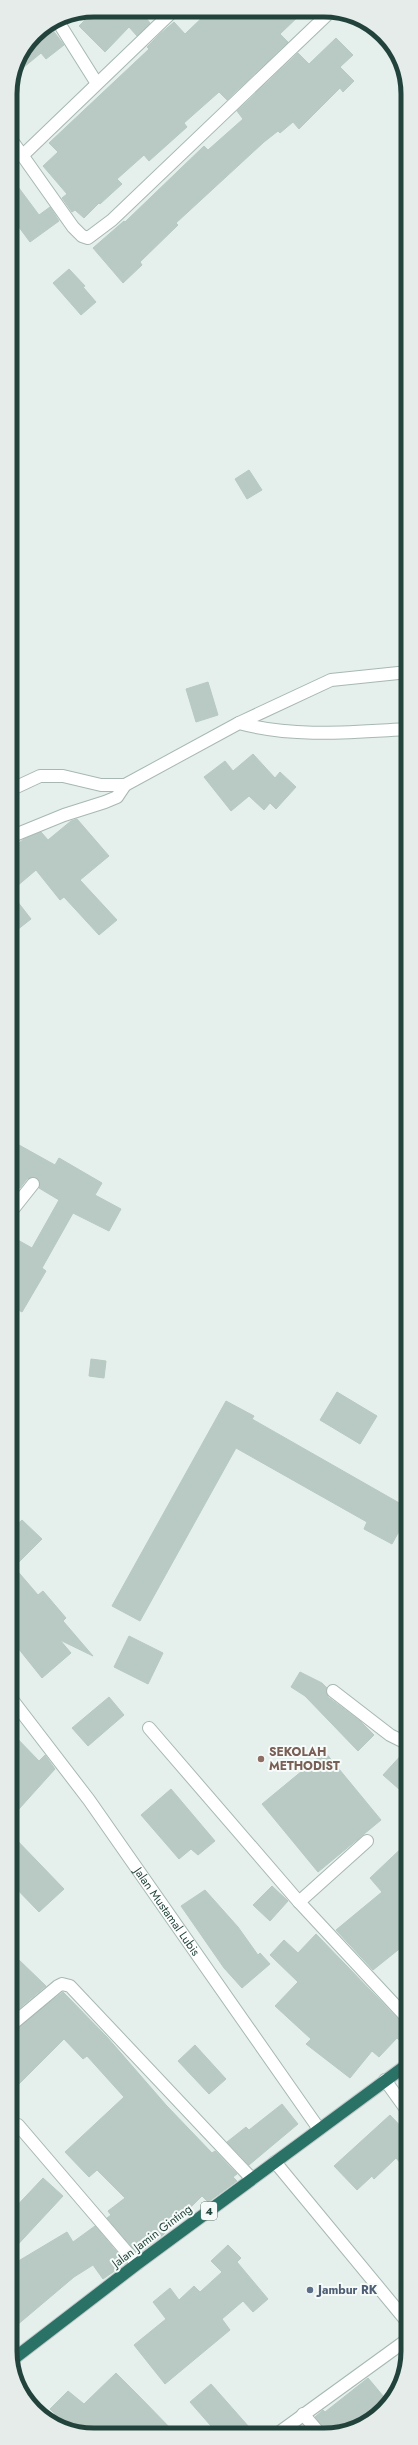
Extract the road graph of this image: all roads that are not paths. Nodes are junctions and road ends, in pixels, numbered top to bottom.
1 (166, 17) edge
2 (325, 17) edge
3 (60, 25) edge
4 (96, 82) junction
5 (17, 148) edge
6 (22, 156) junction
7 (401, 673) edge
8 (239, 723) junction
9 (401, 729) edge
10 (125, 785) junction
11 (17, 787) edge
12 (17, 834) edge
13 (33, 1184) dead end
14 (17, 1204) edge
15 (333, 1691) dead end
16 (17, 1706) edge
17 (149, 1728) dead end
18 (401, 1740) edge
19 (367, 1842) dead end
20 (299, 1902) junction
21 (401, 2011) edge
22 (17, 2020) edge
23 (401, 2069) edge
24 (385, 2080) junction
25 (401, 2102) edge
26 (18, 2125) dead end
27 (319, 2129) junction
28 (275, 2162) junction
29 (252, 2179) junction
30 (137, 2264) junction
31 (401, 2315) edge
32 (401, 2344) edge
33 (17, 2356) edge
34 (303, 2414) junction
35 (284, 2428) edge
36 (315, 2428) edge

1 - 4 street
2 - 6 street
3 - 4 street
4 - 6 street
5 - 6 street
7 - 8 street
8 - 9 street
8 - 10 street
10 - 11 street
10 - 12 street
13 - 14 street
15 - 18 street
16 - 27 street, Jalan Mustamal Lubis
17 - 20 street
19 - 20 street
20 - 21 street
22 - 29 street
23 - 24 highway, Jalan Jamin Ginting / 4
24 - 25 street
24 - 27 highway, Jalan Jamin Ginting / 4
26 - 30 street
27 - 28 highway, Jalan Jamin Ginting / 4
28 - 29 highway, Jalan Jamin Ginting / 4
28 - 31 street
29 - 30 highway, Jalan Jamin Ginting / 4
30 - 33 highway, Jalan Jamin Ginting / 4
32 - 34 street
34 - 35 street
34 - 36 street

